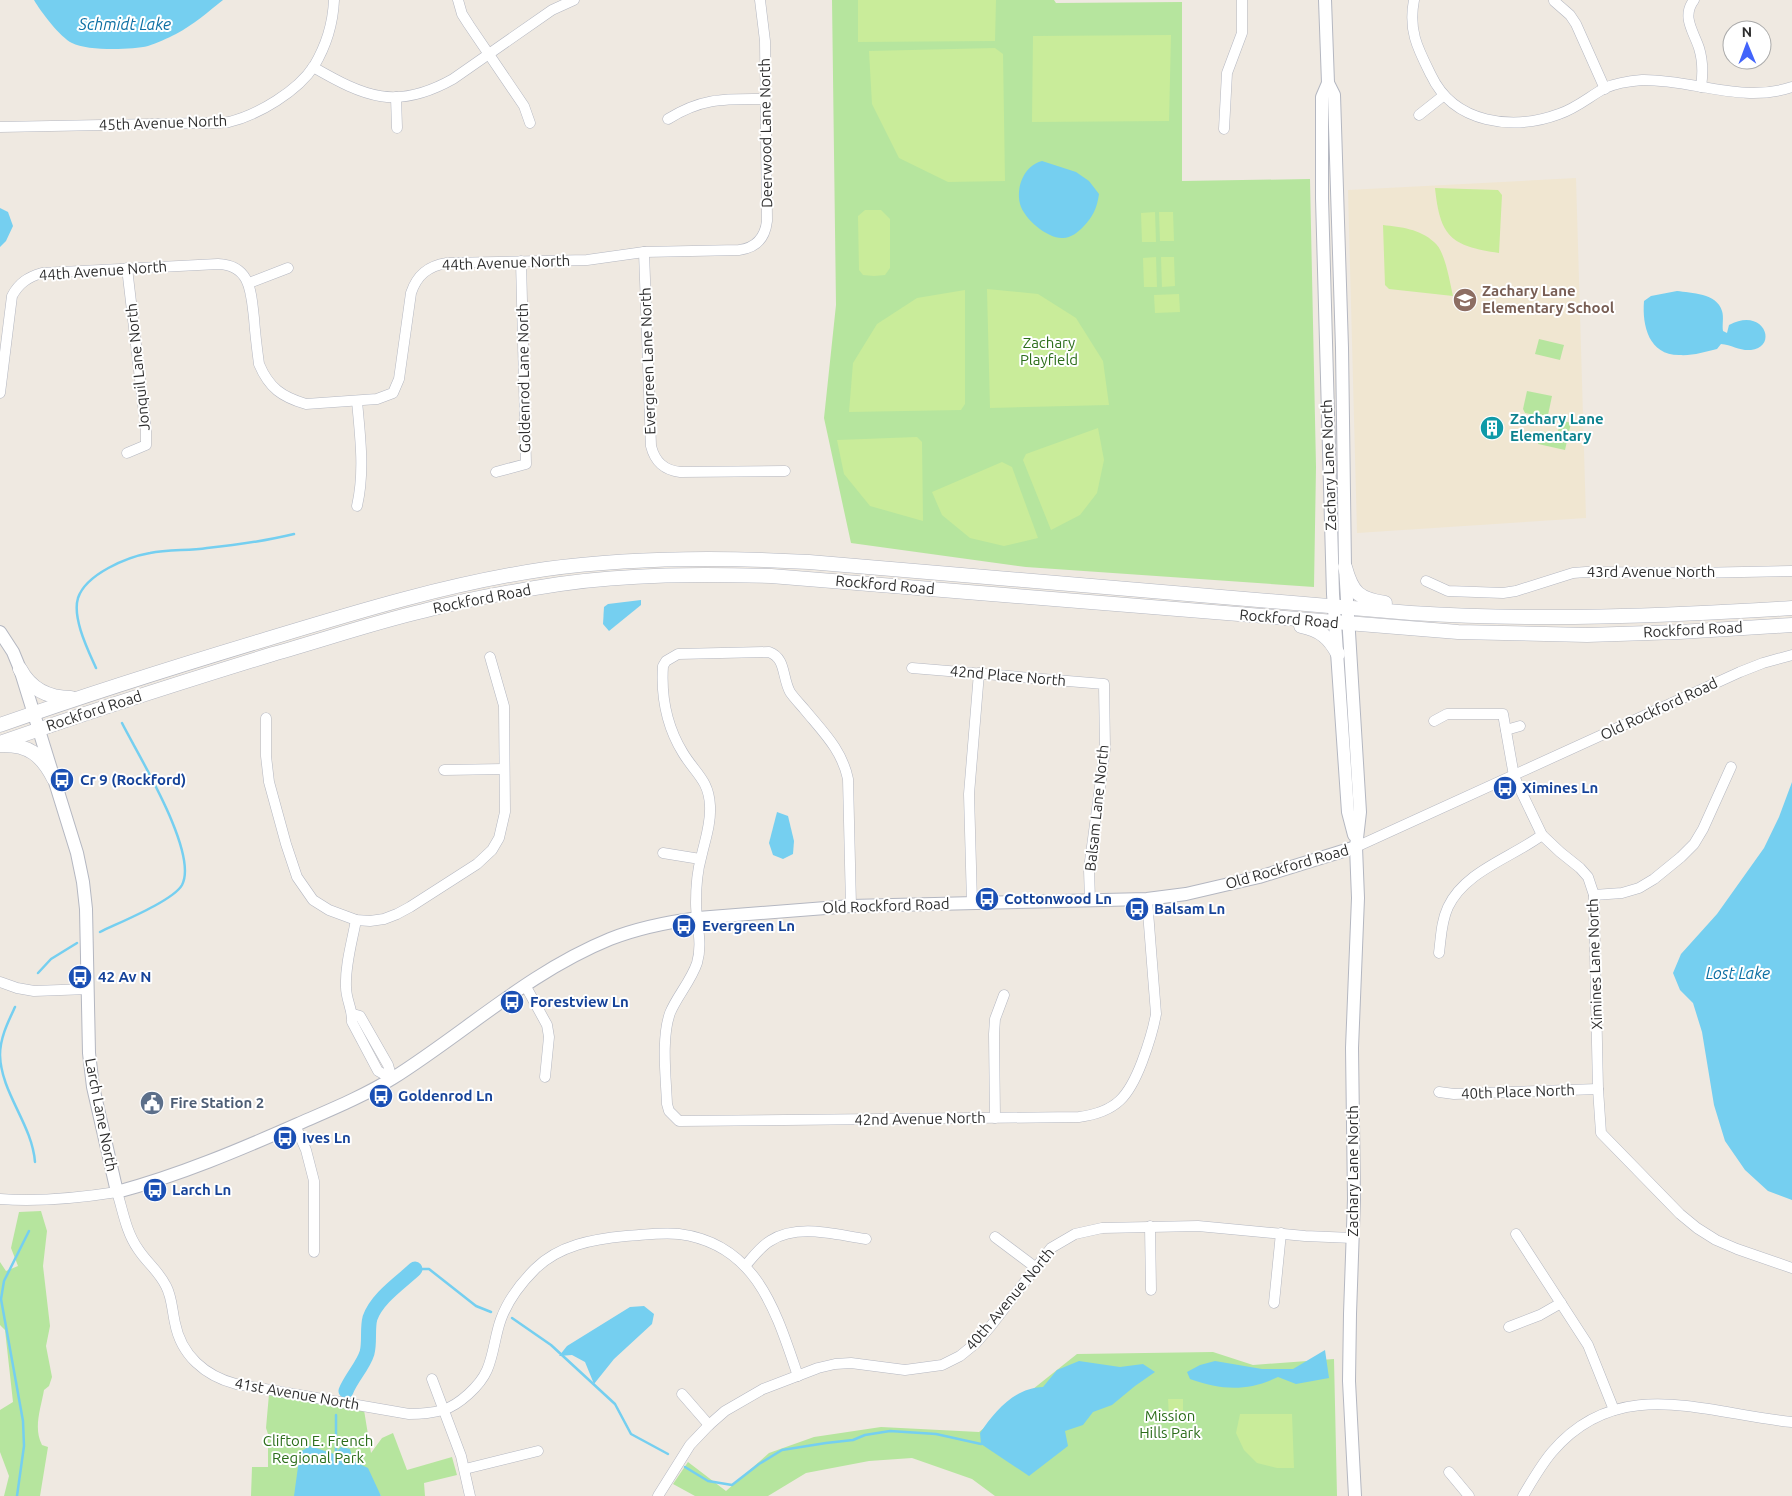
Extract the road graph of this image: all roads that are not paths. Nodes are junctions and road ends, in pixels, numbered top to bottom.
1 (334, 0) edge
2 (458, 0) edge
3 (574, 0) edge
4 (760, 0) edge
5 (1242, 0) edge
6 (1326, 0) edge
7 (1414, 0) edge
8 (1694, 0) edge
9 (1554, 1) edge
10 (488, 54) junction
11 (313, 67) junction
12 (1328, 83) junction
13 (1702, 87) junction
14 (1792, 88) edge
15 (1605, 89) junction
16 (1443, 96) junction
17 (396, 97) junction
18 (765, 99) junction
19 (1418, 115) dead end
20 (668, 119) dead end
21 (530, 122) dead end
22 (0, 127) edge
23 (397, 128) dead end
24 (1224, 129) dead end
25 (739, 250) joint
26 (644, 252) junction
27 (521, 261) junction
28 (127, 268) junction
29 (288, 268) dead end
30 (249, 283) junction
31 (1, 379) edge
32 (0, 392) edge
33 (357, 401) junction
34 (127, 453) dead end
35 (784, 471) dead end
36 (496, 472) dead end
37 (357, 506) dead end
38 (1345, 567) junction
39 (1792, 571) edge
40 (1426, 581) dead end
41 (1334, 606) junction
42 (1348, 607) junction
43 (1792, 608) edge
44 (1200, 611) junction
45 (1440, 614) junction
46 (1335, 623) junction
47 (1350, 624) junction
48 (1792, 625) edge
49 (0, 632) edge
50 (1338, 654) junction
51 (1792, 655) edge
52 (490, 657) dead end
53 (912, 668) dead end
54 (20, 669) junction
55 (979, 673) junction
56 (1104, 684) joint
57 (80, 697) junction
58 (34, 713) junction
59 (266, 718) dead end
60 (1434, 720) dead end
61 (0, 725) edge
62 (1520, 726) dead end
63 (39, 729) junction
64 (1506, 730) junction
65 (0, 744) edge
66 (1344, 756) junction
67 (1358, 756) junction
68 (1731, 767) dead end
69 (504, 769) junction
70 (444, 770) dead end
71 (1514, 776) junction
72 (54, 779) junction
73 (1542, 835) junction
74 (1356, 847) junction
75 (663, 853) dead end
76 (700, 859) junction
77 (1594, 895) junction
78 (1147, 899) junction
79 (1090, 901) junction
80 (972, 903) junction
81 (851, 906) junction
82 (698, 918) junction
83 (356, 920) junction
84 (1439, 953) dead end
85 (0, 982) edge
86 (525, 985) junction
87 (88, 989) junction
88 (1004, 995) dead end
89 (545, 1077) dead end
90 (392, 1079) junction
91 (1598, 1089) junction
92 (1439, 1092) dead end
93 (995, 1118) junction
94 (295, 1125) junction
95 (117, 1192) junction
96 (0, 1199) edge
97 (1150, 1226) junction
98 (1281, 1233) junction
99 (1516, 1234) dead end
100 (995, 1237) dead end
101 (1353, 1238) junction
102 (866, 1239) dead end
103 (314, 1252) dead end
104 (745, 1266) junction
105 (1035, 1267) junction
106 (1792, 1268) edge
107 (1152, 1290) dead end
108 (1274, 1303) dead end
109 (1561, 1303) junction
110 (1509, 1327) dead end
111 (798, 1376) junction
112 (432, 1379) dead end
113 (682, 1394) dead end
114 (444, 1410) junction
115 (1614, 1410) junction
116 (1792, 1422) edge
117 (709, 1425) junction
118 (538, 1451) dead end
119 (465, 1469) junction
120 (1449, 1472) dead end
121 (470, 1496) edge
122 (658, 1496) edge
123 (1356, 1496) edge
124 (1469, 1496) edge
125 (1522, 1496) edge

1 - 11 street
2 - 10 street
3 - 10 street
4 - 18 street, Deerwood Lane North
5 - 24 street
6 - 12 street, Zachary Lane North
7 - 16 street
8 - 13 street
9 - 15 street
10 - 17 street
10 - 21 street
11 - 17 street
11 - 22 street, 45th Avenue North
12 - 38 street, Zachary Lane North
12 - 41 street, Zachary Lane North
13 - 14 street
13 - 15 street
15 - 16 street
16 - 19 street
17 - 23 street
18 - 20 street
18 - 25 street, Deerwood Lane North
25 - 26 street, 44th Avenue North
26 - 27 street, 44th Avenue North
26 - 35 street, Evergreen Lane North
27 - 33 street, 44th Avenue North
27 - 36 street, Goldenrod Lane North
28 - 30 street, 44th Avenue North
28 - 31 street, 44th Avenue North
28 - 34 street, Jonquil Lane North
29 - 30 street
30 - 33 street, 44th Avenue North
31 - 32 street
33 - 37 street
38 - 42 street, Zachary Lane North
38 - 45 main road
39 - 40 street, 43rd Avenue North
41 - 42 main road, Rockford Road
41 - 46 street, Zachary Lane North
41 - 57 main road, Rockford Road
42 - 45 main road, Rockford Road
42 - 47 street, Zachary Lane North
43 - 45 main road, Rockford Road
44 - 46 main road, Rockford Road
44 - 50 main road
44 - 63 main road, Rockford Road
46 - 47 main road, Rockford Road
46 - 50 street, Zachary Lane North
47 - 48 main road, Rockford Road
47 - 67 street, Zachary Lane North
49 - 54 street, Larch Lane North
50 - 66 street, Zachary Lane North
51 - 71 street, Old Rockford Road
52 - 69 street
53 - 55 street, 42nd Place North
54 - 57 main road
54 - 58 street, Larch Lane North
55 - 56 street, 42nd Place North
55 - 80 street
56 - 79 street, Balsam Lane North
57 - 58 main road, Rockford Road
58 - 61 main road, Rockford Road
58 - 63 street, Larch Lane North
59 - 83 street
60 - 64 street, Ximines Lane North
62 - 64 street
63 - 65 main road, Rockford Road
63 - 72 street, Larch Lane North
64 - 71 street, Ximines Lane North
65 - 72 main road
66 - 67 street
66 - 74 street, Zachary Lane North
67 - 74 street, Zachary Lane North
68 - 77 street
69 - 70 street
69 - 83 street
71 - 73 street, Ximines Lane North
71 - 74 street, Old Rockford Road
72 - 87 street, Larch Lane North
73 - 77 street, Ximines Lane North
73 - 84 street
74 - 78 street, Old Rockford Road
74 - 101 street, Zachary Lane North
75 - 76 street
76 - 81 street
76 - 82 street
77 - 91 street, Ximines Lane North
78 - 79 street, Old Rockford Road
78 - 93 street, 42nd Avenue North
79 - 80 street, Old Rockford Road
80 - 81 street, Old Rockford Road
81 - 82 street, Old Rockford Road
82 - 86 street, Old Rockford Road
82 - 93 street, 42nd Avenue North
83 - 90 street
85 - 87 street
86 - 89 street
86 - 90 street, Old Rockford Road
87 - 95 street, Larch Lane North
88 - 93 street
90 - 94 street, Old Rockford Road
91 - 92 street, 40th Place North
91 - 106 street, Ximines Lane North
94 - 95 street, Old Rockford Road
94 - 103 street
95 - 96 street, Old Rockford Road
95 - 114 street, 41st Avenue North
97 - 98 street, 40th Avenue North
97 - 105 street, 40th Avenue North
97 - 107 street
98 - 101 street, 40th Avenue North
98 - 108 street
99 - 109 street
100 - 105 street
101 - 123 street, Zachary Lane North
102 - 104 street
104 - 111 street
104 - 114 street, 41st Avenue North
105 - 111 street, 40th Avenue North
109 - 110 street
109 - 115 street
111 - 117 street, 40th Avenue North
112 - 114 street
113 - 117 street
114 - 119 street
115 - 116 street
115 - 125 street
117 - 122 street, 40th Avenue North
118 - 119 street
119 - 121 street
120 - 124 street

